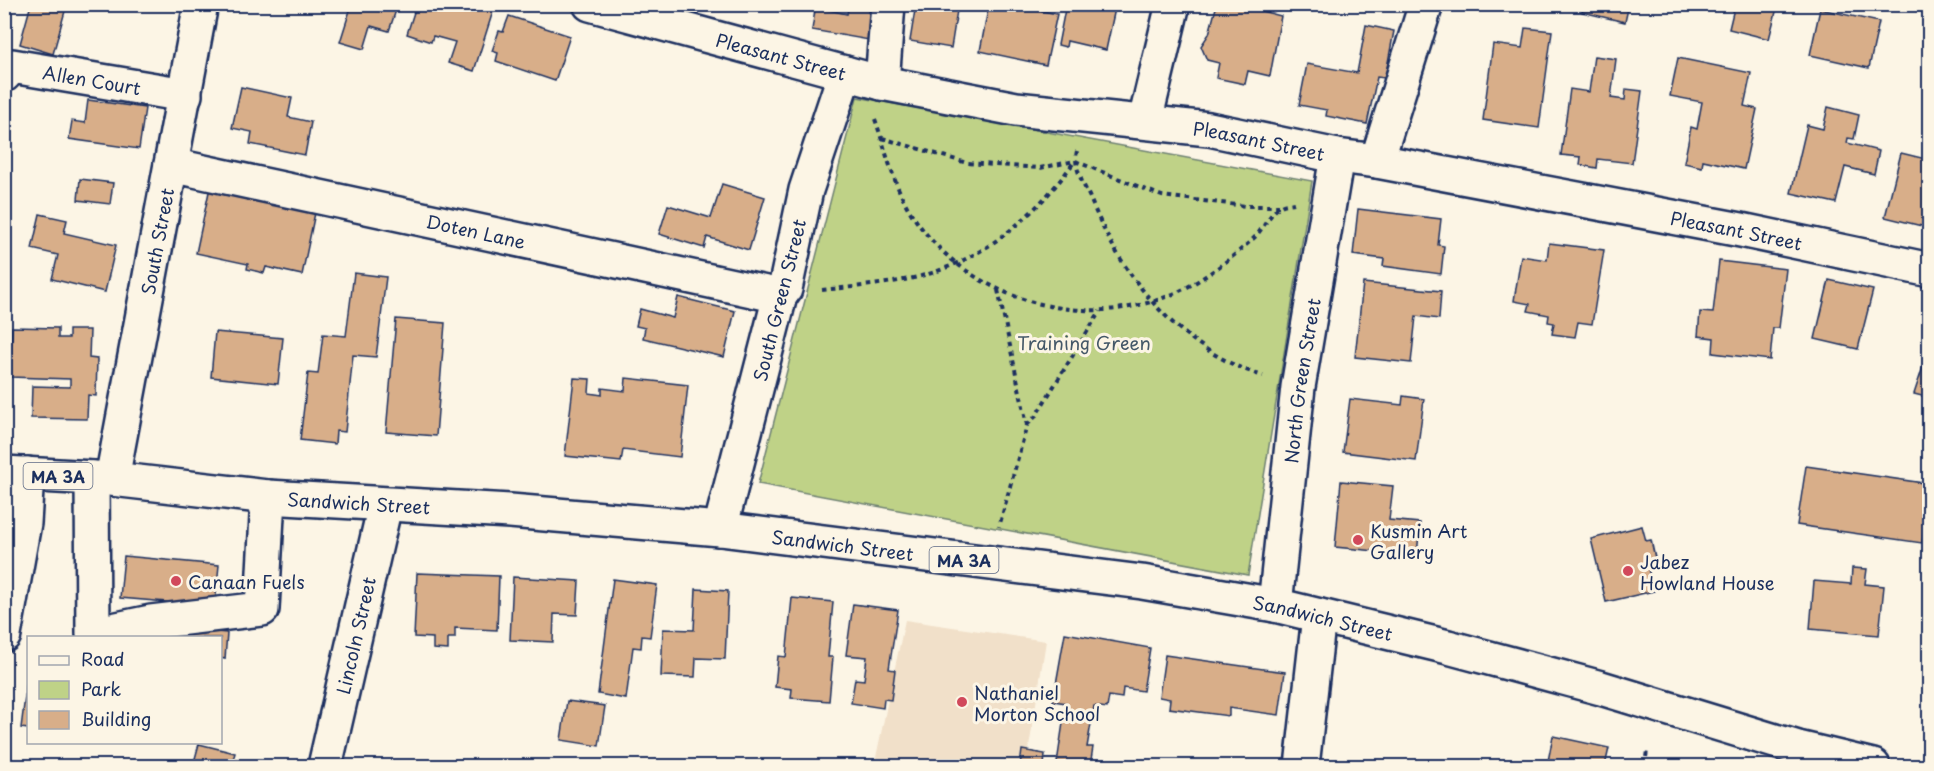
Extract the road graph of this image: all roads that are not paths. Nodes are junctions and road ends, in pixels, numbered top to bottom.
1 (201, 4) edge
2 (590, 4) edge
3 (888, 4) edge
4 (1173, 4) edge
5 (1426, 4) edge
6 (845, 73) junction
7 (4, 75) edge
8 (882, 83) junction
9 (184, 95) junction
10 (1145, 121) junction
11 (1337, 156) junction
12 (1377, 161) junction
13 (171, 165) junction
14 (1929, 270) edge
15 (782, 293) junction
16 (16, 473) edge
17 (102, 479) junction
18 (268, 497) junction
19 (385, 505) junction
20 (720, 529) junction
21 (1275, 605) junction
22 (1319, 616) junction
23 (4, 635) edge
24 (1796, 757) edge
25 (325, 766) edge
26 (1302, 766) edge
27 (1873, 766) edge

1 - 9 street, South Street
2 - 6 street, Pleasant Street
3 - 8 street
4 - 10 street
5 - 12 street
6 - 8 street, Pleasant Street
6 - 15 street, South Green Street
7 - 9 street, Allen Court
8 - 10 street, Pleasant Street
9 - 13 street, South Street
10 - 11 street, Pleasant Street
11 - 12 street, Pleasant Street
11 - 21 street, North Green Street
12 - 14 street, Pleasant Street
13 - 15 street, Doten Lane
13 - 17 street, South Street
15 - 20 street, South Green Street
16 - 17 street, Sandwich Street / MA 3A
16 - 23 street
17 - 18 street, Sandwich Street / MA 3A
17 - 18 street, South Street
18 - 19 street, Sandwich Street / MA 3A
19 - 20 street, Sandwich Street / MA 3A
19 - 25 street, Lincoln Street
20 - 21 street, Sandwich Street / MA 3A
21 - 22 street, Sandwich Street / MA 3A
22 - 24 street, Sandwich Street / MA 3A
22 - 26 street
24 - 27 street, Sandwich Street / MA 3A

